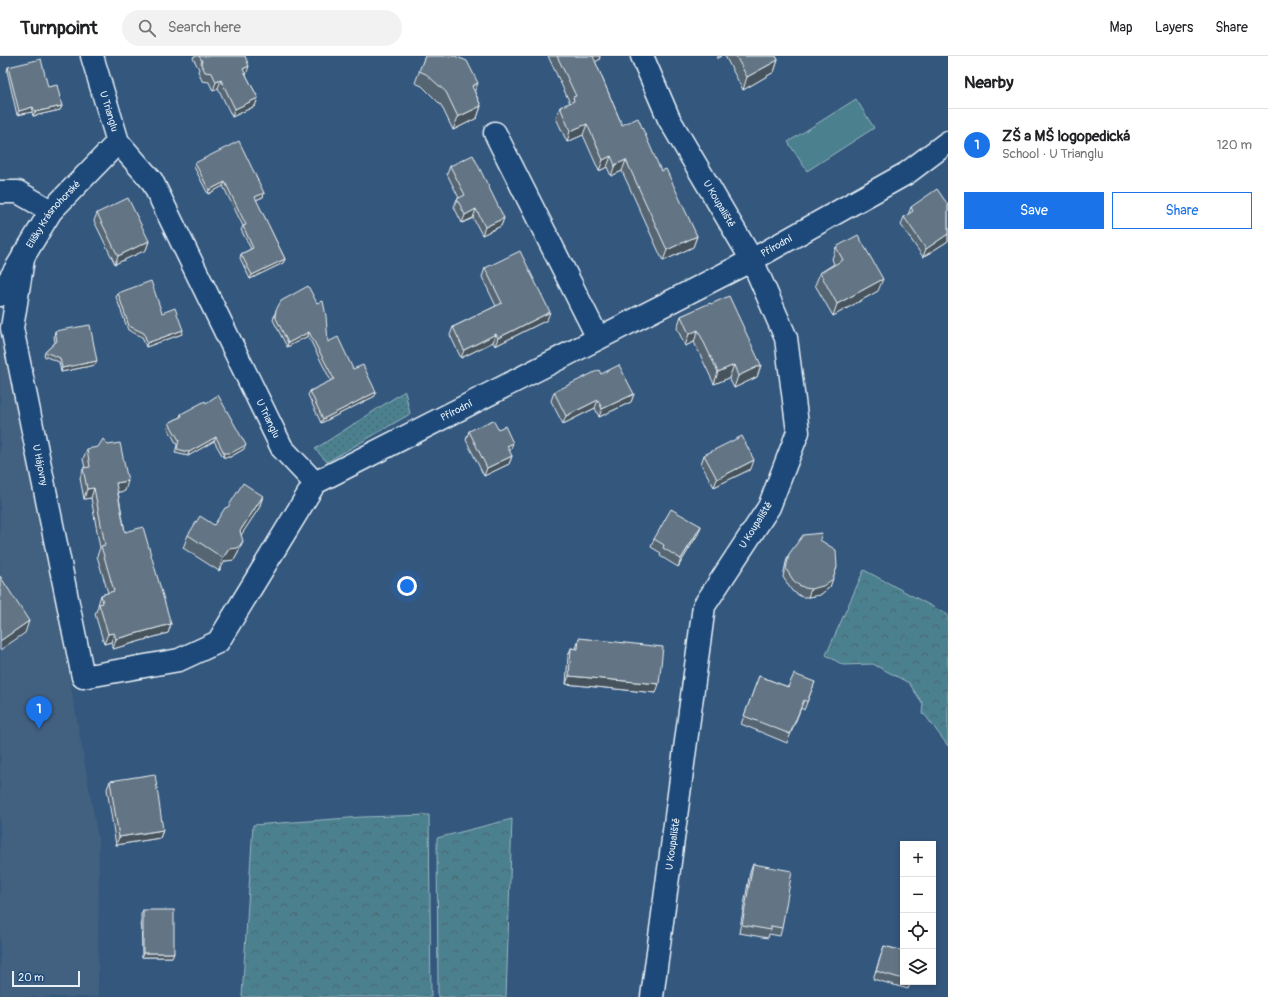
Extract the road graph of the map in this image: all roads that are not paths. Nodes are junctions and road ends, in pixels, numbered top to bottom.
1 (92, 56) edge
2 (642, 56) edge
3 (495, 132) dead end
4 (118, 142) junction
5 (948, 142) edge
6 (0, 192) edge
7 (51, 211) junction
8 (24, 253) junction
9 (752, 260) junction
10 (0, 295) edge
11 (598, 338) junction
12 (314, 483) junction
13 (652, 997) edge

1 - 4 street, U Trianglu
2 - 9 street, U Koupaliště
3 - 11 street
4 - 7 street, Elišky Krásnohorské
4 - 12 street, U Trianglu
5 - 9 street, Přírodní
6 - 7 street
7 - 8 street, Elišky Krásnohorské
8 - 10 street, Elišky Krásnohorské
8 - 12 street, U Hájovny
9 - 11 street, Přírodní
9 - 13 street, U Koupaliště
11 - 12 street, Přírodní

